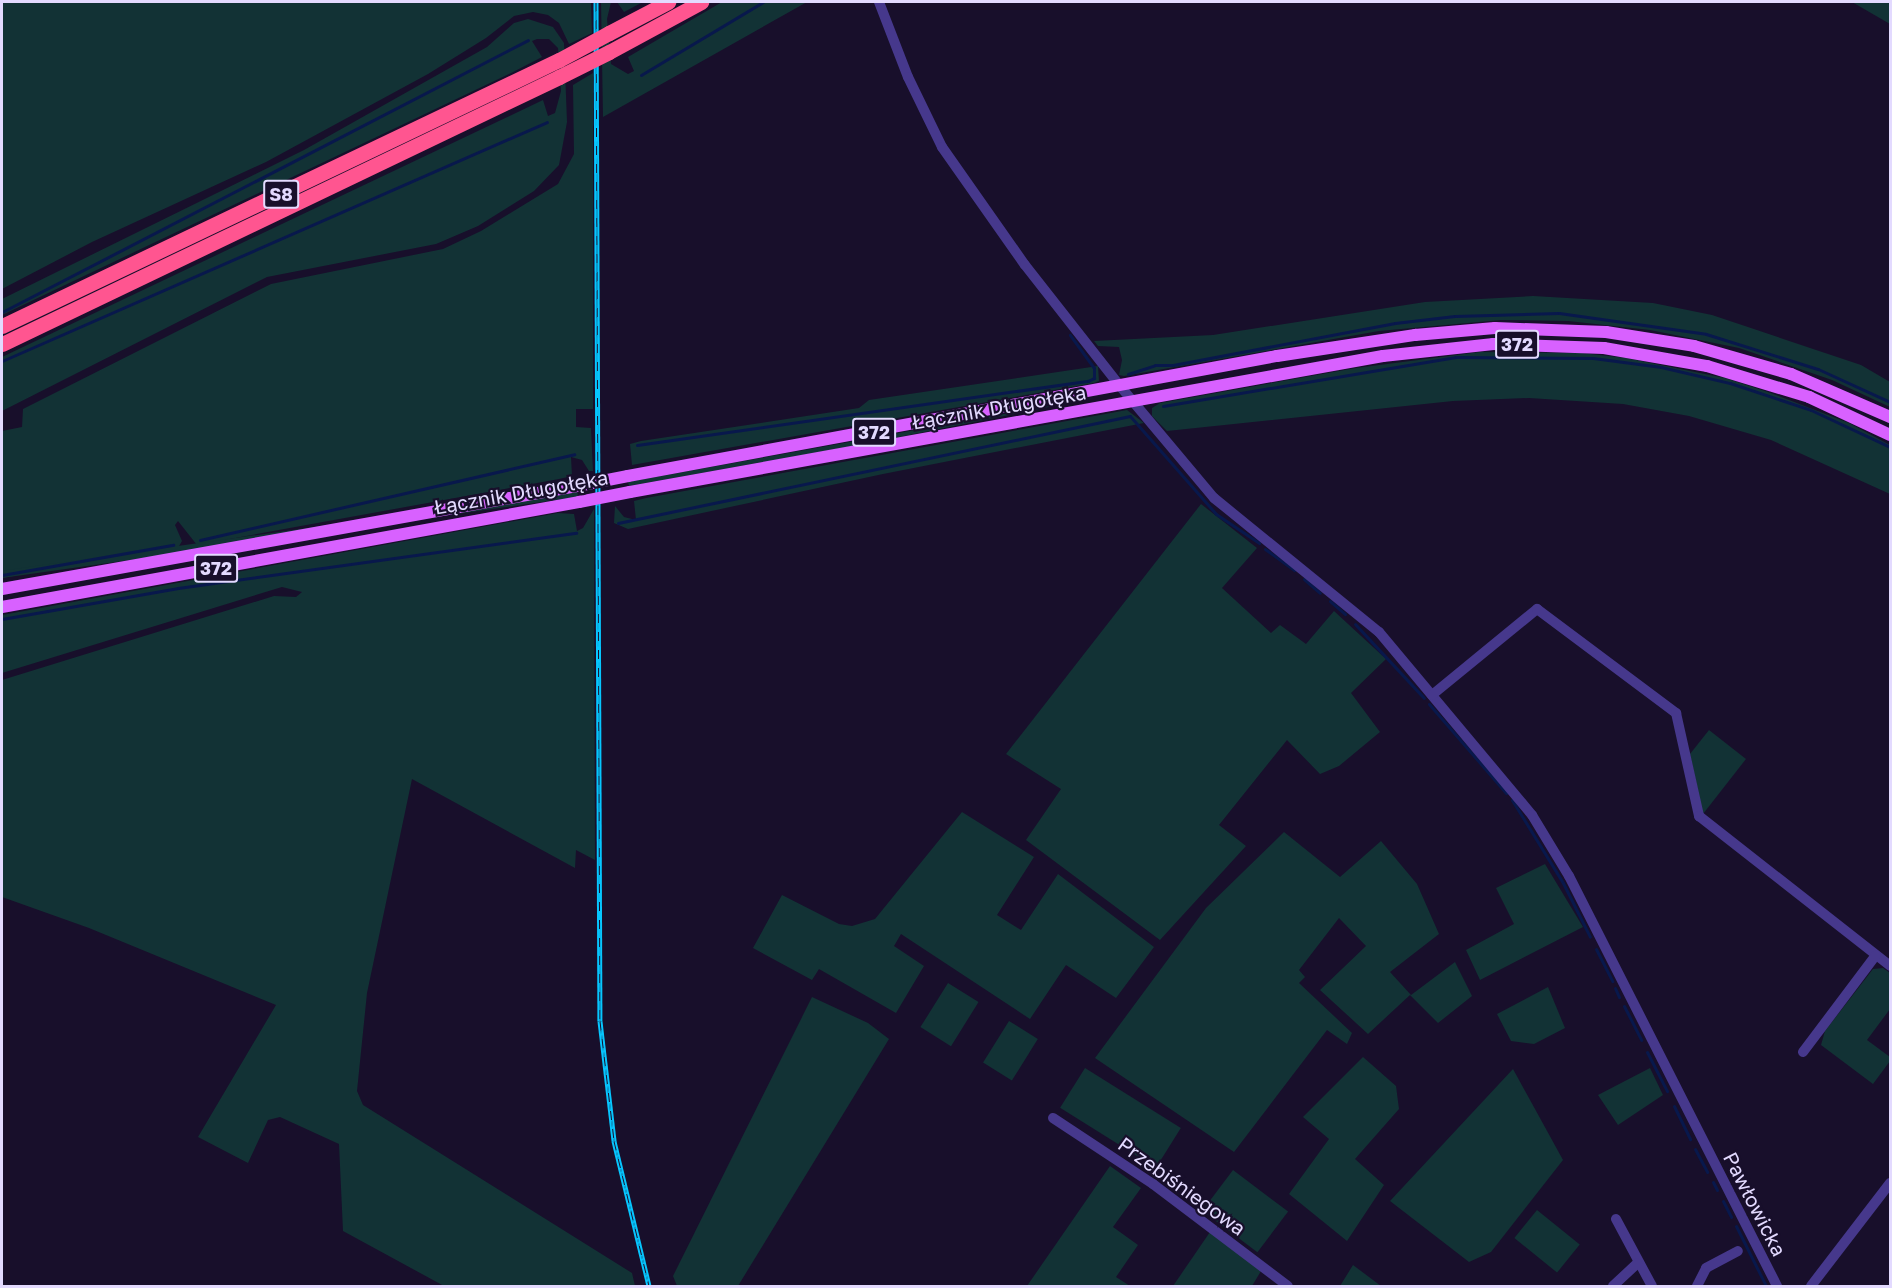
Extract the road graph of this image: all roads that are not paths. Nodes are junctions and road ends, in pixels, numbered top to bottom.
1 (668, 2) edge
2 (701, 2) edge
3 (879, 2) edge
4 (2, 326) edge
5 (2, 344) edge
6 (1120, 386) junction
7 (1134, 401) junction
8 (1890, 417) edge
9 (1890, 435) edge
10 (2, 589) edge
11 (2, 607) edge
12 (1432, 695) junction
13 (1876, 955) junction
14 (1890, 966) edge
15 (1803, 1052) dead end
16 (1053, 1118) dead end
17 (1890, 1183) edge
18 (1616, 1219) dead end
19 (1738, 1251) dead end
20 (1637, 1263) junction
21 (1288, 1287) edge
22 (1613, 1287) edge
23 (1652, 1287) edge
24 (1697, 1287) edge
25 (1776, 1287) edge
26 (1811, 1287) edge

1 - 4 highway, S8, bridge
2 - 5 highway, S8, bridge
3 - 6 street, Pawłowicka
6 - 7 street, Pawłowicka
6 - 8 main road, Łącznik Długołęka / 372
6 - 10 main road, Łącznik Długołęka / 372, bridge
7 - 9 main road, Łącznik Długołęka / 372
7 - 11 main road, Łącznik Długołęka / 372, bridge
7 - 12 street, Pawłowicka
12 - 13 street
12 - 25 street, Pawłowicka
13 - 14 street
13 - 15 street
16 - 21 street, Przebiśniegowa
17 - 26 street
18 - 20 street
19 - 24 street
20 - 22 street
20 - 23 street

